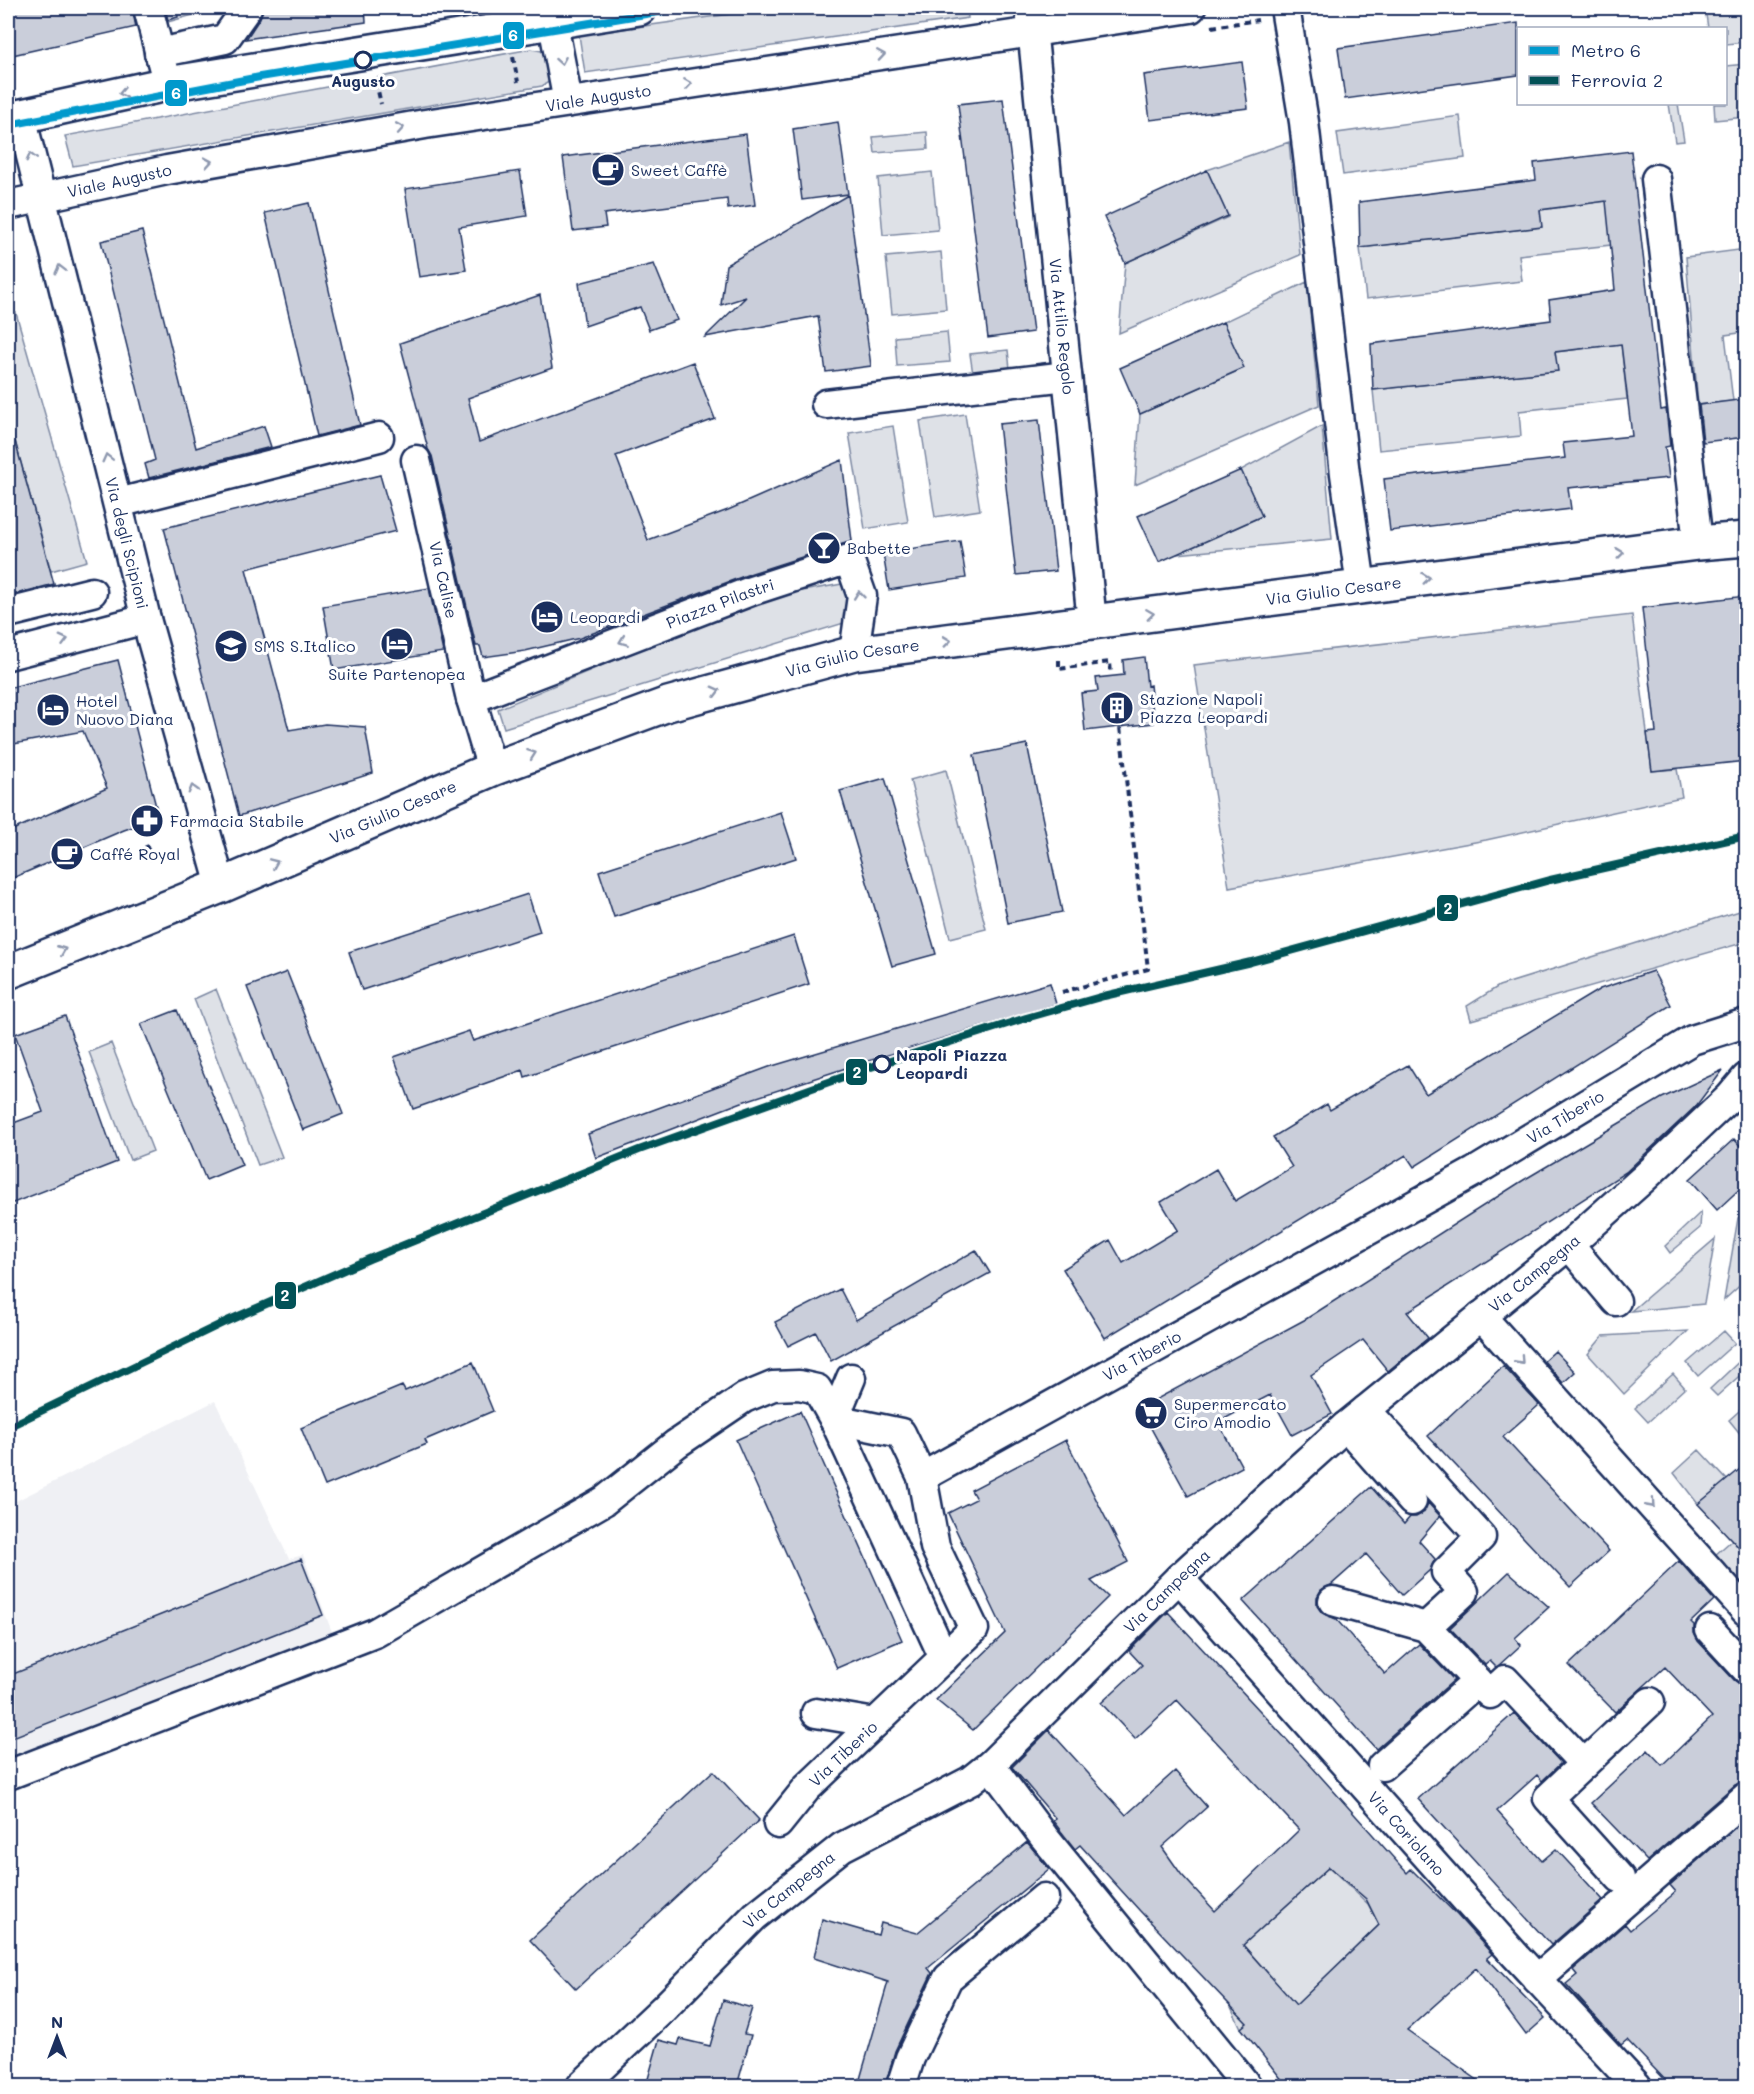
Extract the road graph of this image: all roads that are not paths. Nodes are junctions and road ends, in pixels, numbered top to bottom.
1 (148, 8) edge
2 (247, 8) edge
3 (639, 8) edge
4 (1191, 8) edge
5 (1285, 8) edge
6 (552, 14) edge
7 (1032, 19) edge
8 (159, 53) junction
9 (167, 84) junction
10 (568, 102) junction
11 (14, 117) edge
12 (1656, 179) dead end
13 (42, 198) junction
14 (8, 205) edge
15 (1067, 376) junction
16 (826, 404) dead end
17 (379, 437) dead end
18 (416, 460) dead end
19 (118, 503) junction
20 (1746, 539) edge
21 (1698, 543) junction
22 (1361, 586) junction
23 (92, 592) dead end
24 (8, 613) edge
25 (146, 619) junction
26 (1092, 622) junction
27 (854, 653) junction
28 (8, 655) edge
29 (471, 699) junction
30 (492, 770) junction
31 (221, 886) junction
32 (8, 972) edge
33 (1746, 1023) edge
34 (1741, 1097) edge
35 (1569, 1245) junction
36 (1616, 1301) dead end
37 (1481, 1316) junction
38 (851, 1378) dead end
39 (1356, 1418) junction
40 (834, 1419) junction
41 (922, 1477) junction
42 (1412, 1501) dead end
43 (1179, 1578) junction
44 (1333, 1601) dead end
45 (1746, 1611) edge
46 (1426, 1627) junction
47 (1710, 1630) dead end
48 (944, 1658) junction
49 (1746, 1669) edge
50 (1478, 1681) junction
51 (1650, 1702) dead end
52 (816, 1713) dead end
53 (875, 1723) junction
54 (1584, 1764) junction
55 (990, 1765) junction
56 (1382, 1766) dead end
57 (8, 1776) edge
58 (1746, 1797) edge
59 (778, 1824) dead end
60 (1620, 1878) dead end
61 (1044, 1898) dead end
62 (1537, 1979) junction
63 (581, 2086) edge
64 (901, 2086) edge
65 (1247, 2086) edge
66 (1637, 2086) edge

1 - 8 street
2 - 8 street
3 - 6 main road
4 - 7 street, Viale Augusto
5 - 22 street
6 - 9 main road
6 -> 10 street
10 -> 7 street, Viale Augusto
7 - 15 street, Via Attilio Regolo
8 - 9 street
9 -> 11 main road
13 -> 10 street, Viale Augusto
13 -> 11 street, Via degli Scipioni
12 - 21 street
13 - 14 street, Viale Augusto
19 -> 13 street, Via degli Scipioni
15 - 16 street
15 - 26 street, Via Attilio Regolo
17 - 19 street
18 - 29 street, Via Calise
19 - 25 street, Via degli Scipioni
20 - 21 main road, Via Giulio Cesare
22 -> 21 main road, Via Giulio Cesare
26 -> 22 main road, Via Giulio Cesare
23 - 24 street
28 -> 25 street
31 -> 25 street, Via degli Scipioni
27 -> 26 main road, Via Giulio Cesare
27 -> 29 street, Piazza Pilastri
30 -> 27 main road, Via Giulio Cesare
29 - 30 street
31 -> 30 main road, Via Giulio Cesare
32 -> 31 main road, Via Giulio Cesare
33 - 41 street, Via Tiberio
34 - 35 street, Via Campegna
35 - 36 street
35 - 37 street, Via Campegna
37 - 39 street, Via Campegna
37 -> 45 street
38 - 40 street
39 - 42 street
39 - 43 street, Via Campegna
39 - 46 street
40 - 41 street
40 - 48 street
40 - 57 street
41 - 48 street, Via Tiberio
43 - 55 street, Via Campegna
43 - 62 street, Via Coriolano
44 - 46 street
46 - 50 street
47 - 49 street
48 - 53 street, Via Tiberio
50 - 54 street
50 - 56 street
51 - 54 street
52 - 53 street
53 - 59 street, Via Tiberio
54 - 60 street
55 - 63 street, Via Campegna
55 - 65 street
58 - 62 street
61 - 64 street
62 - 66 street, Via Coriolano

